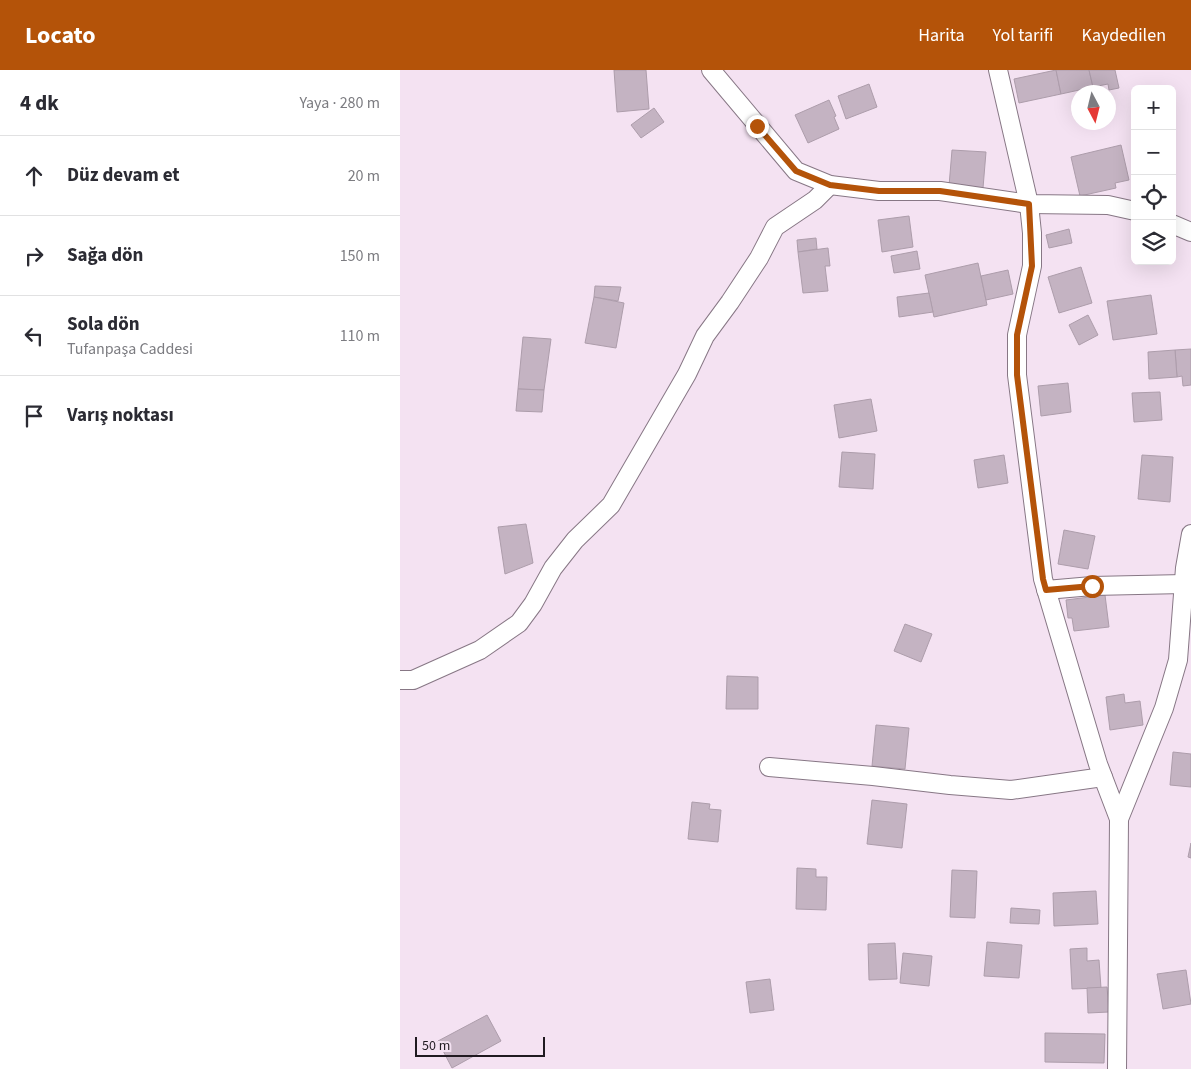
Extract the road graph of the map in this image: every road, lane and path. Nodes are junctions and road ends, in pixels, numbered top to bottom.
1 (711, 70) edge
2 (998, 70) edge
3 (830, 185) junction
4 (1029, 204) junction
5 (1131, 211) edge
6 (1176, 226) edge
7 (1191, 232) edge
8 (1191, 534) edge
9 (1184, 584) junction
10 (1046, 590) junction
11 (400, 680) edge
12 (769, 767) dead end
13 (1103, 777) junction
14 (1119, 819) junction
15 (1117, 1069) edge

1 - 3 street
2 - 4 street
3 - 4 street
3 - 11 street
4 - 5 street
4 - 10 street
6 - 7 street
8 - 9 street
9 - 10 street
9 - 14 street
10 - 13 street
12 - 13 street
13 - 14 street
14 - 15 street

